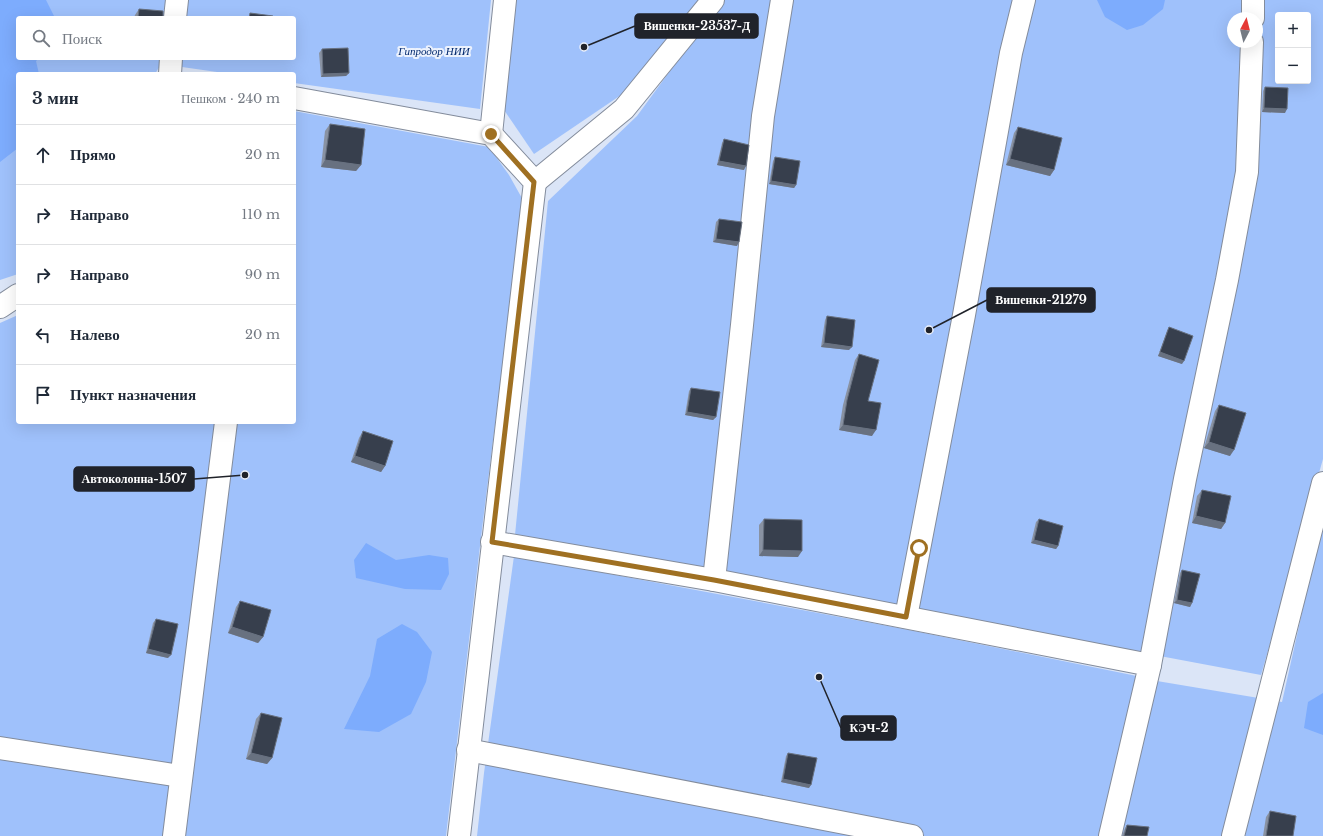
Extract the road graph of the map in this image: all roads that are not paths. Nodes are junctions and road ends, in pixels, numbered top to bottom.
1 (177, 0) edge
2 (505, 0) edge
3 (713, 0) edge
4 (782, 0) edge
5 (1024, 0) edge
6 (1253, 0) edge
7 (1253, 12) edge
8 (175, 16) edge
9 (1252, 48) edge
10 (171, 60) edge
11 (170, 72) edge
12 (296, 98) edge
13 (491, 134) junction
14 (534, 182) junction
15 (16, 296) edge
16 (0, 307) edge
17 (226, 424) edge
18 (1323, 484) edge
19 (492, 542) junction
20 (714, 580) junction
21 (906, 617) junction
22 (1150, 664) junction
23 (0, 748) edge
24 (468, 750) junction
25 (180, 776) junction
26 (174, 836) edge
27 (459, 836) edge
28 (912, 836) edge
29 (1110, 836) edge
30 (1233, 836) edge

1 - 8 street
2 - 13 street
3 - 14 street
4 - 20 street
5 - 21 street
6 - 7 street
9 - 22 street
10 - 11 street
12 - 13 street
13 - 14 street
14 - 19 street
15 - 16 street
17 - 25 street
18 - 30 street
19 - 20 street
19 - 24 street
20 - 21 street
21 - 22 street
22 - 29 street
23 - 25 street
24 - 27 street
24 - 28 street
25 - 26 street

